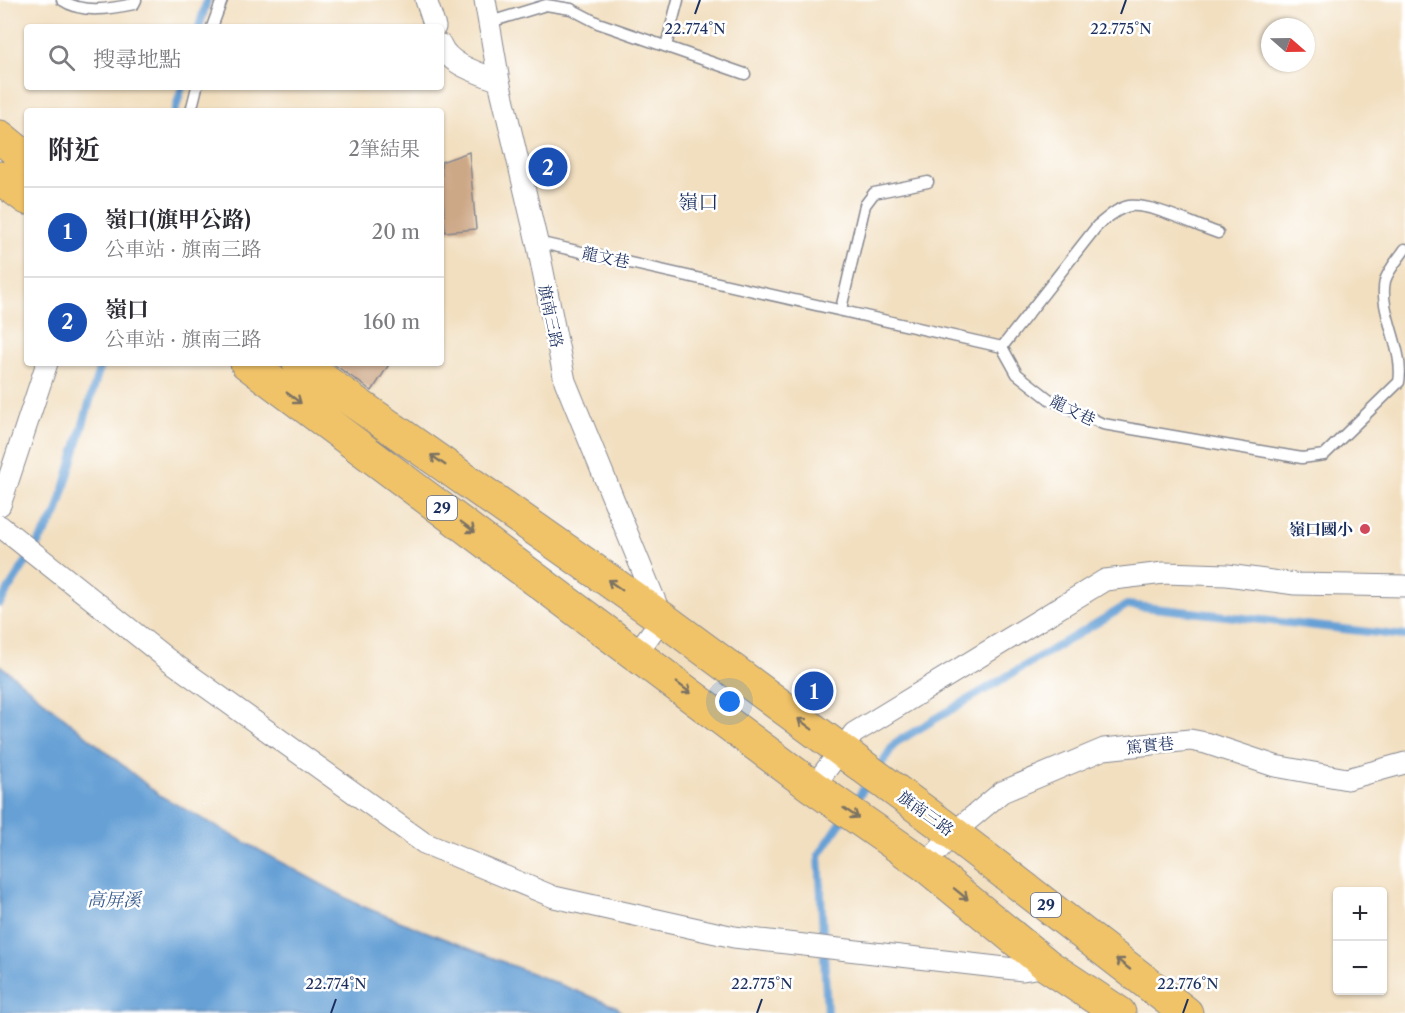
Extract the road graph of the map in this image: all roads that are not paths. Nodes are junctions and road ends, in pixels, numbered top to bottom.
1 (62, 0) edge
2 (136, 0) edge
3 (222, 0) edge
4 (426, 0) edge
5 (484, 0) edge
6 (678, 0) edge
7 (487, 23) junction
8 (213, 24) edge
9 (434, 24) edge
10 (666, 46) junction
11 (444, 51) edge
12 (745, 74) dead end
13 (499, 81) junction
14 (196, 90) edge
15 (192, 108) edge
16 (0, 137) edge
17 (24, 157) edge
18 (0, 178) edge
19 (928, 182) dead end
20 (24, 196) edge
21 (1218, 233) dead end
22 (537, 242) junction
23 (1405, 249) edge
24 (841, 309) junction
25 (1002, 347) junction
26 (47, 366) edge
27 (251, 366) edge
28 (303, 366) edge
29 (0, 505) edge
30 (0, 526) edge
31 (1405, 586) edge
32 (662, 618) junction
33 (637, 653) junction
34 (846, 755) junction
35 (1405, 763) edge
36 (817, 789) junction
37 (953, 833) junction
38 (925, 865) junction
39 (1047, 966) junction
40 (1119, 1013) edge
41 (1186, 1013) edge

1 - 2 lane
3 - 8 lane
4 - 9 street
5 - 7 street, 旗南三路
6 - 10 lane
7 - 10 lane
7 - 13 street, 旗南三路
10 - 12 lane
11 - 13 street
13 - 22 street, 旗南三路
14 - 15 lane
16 - 17 main road
18 - 20 main road
19 - 24 lane
21 - 25 lane
22 - 24 lane, 龍文巷
22 - 32 street, 旗南三路
23 - 25 lane, 龍文巷
24 - 25 lane, 龍文巷
26 - 29 street
27 -> 33 main road, 29
32 -> 28 main road, 旗南三路 / 29
30 - 39 street
31 - 34 street
32 - 33 street
34 -> 32 main road, 旗南三路 / 29
33 -> 36 main road, 29
34 - 36 street
34 - 37 main road, 旗南三路 / 29
35 - 37 street, 篤實巷
36 -> 38 main road, 29
37 - 38 street, 篤實巷
41 -> 37 main road, 旗南三路 / 29
38 -> 39 main road, 29
39 - 40 main road, 29

